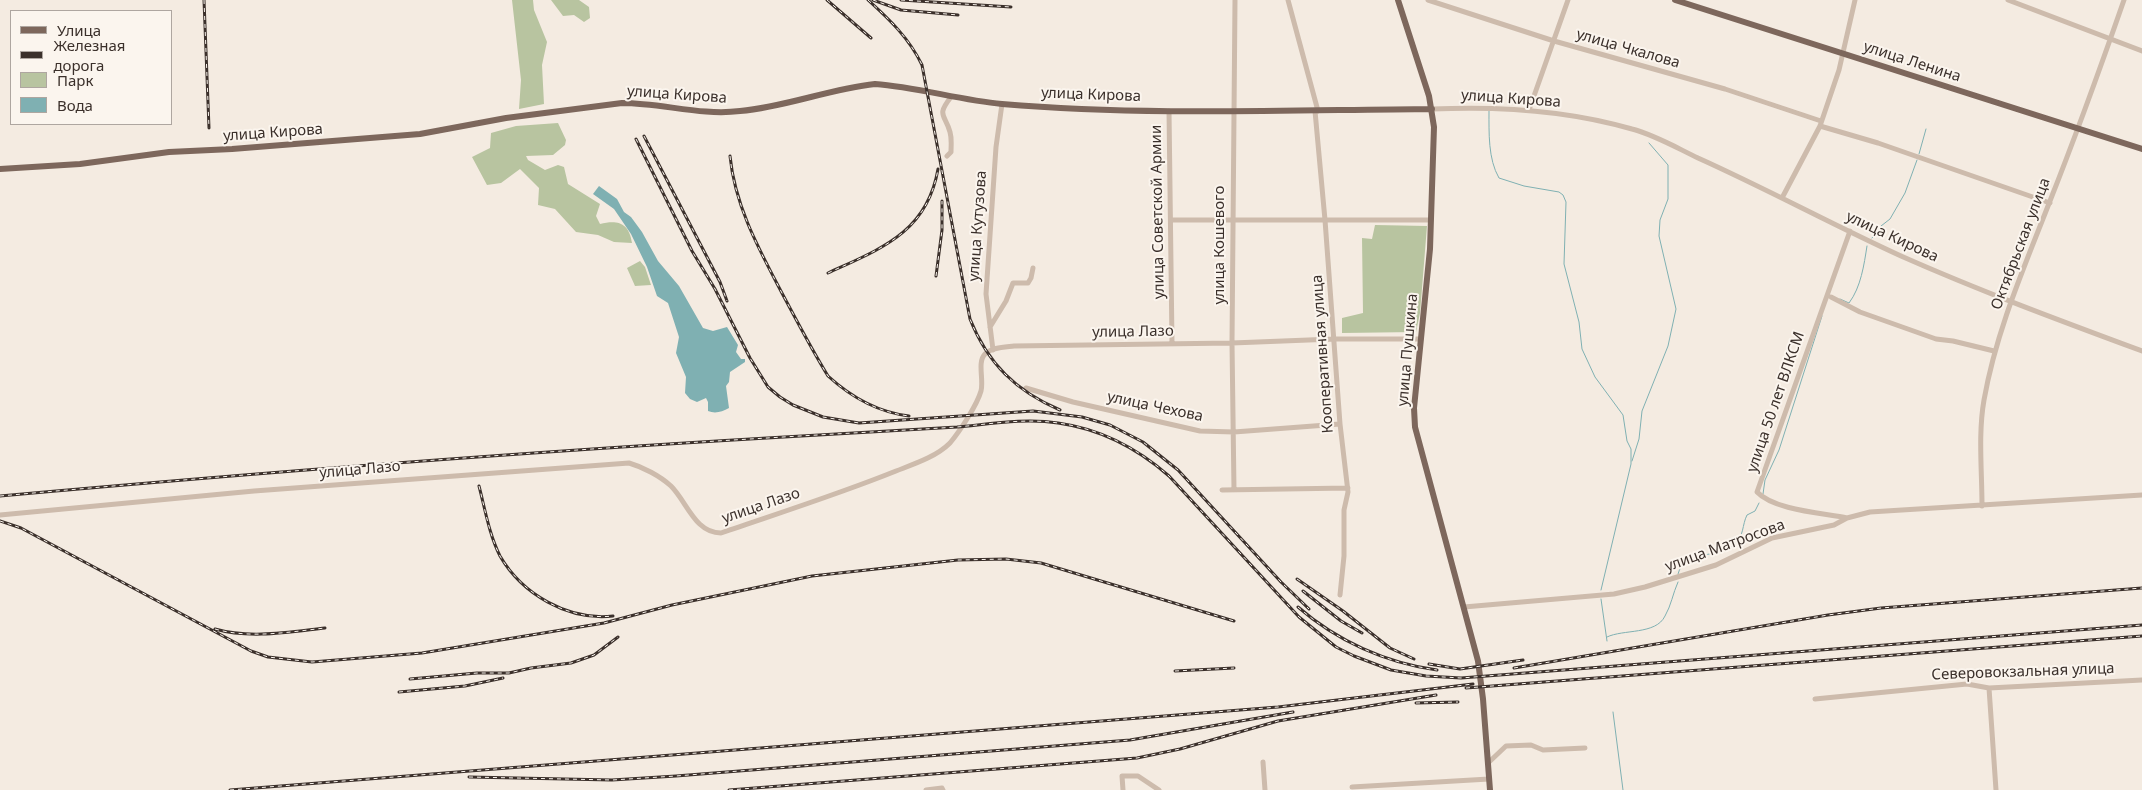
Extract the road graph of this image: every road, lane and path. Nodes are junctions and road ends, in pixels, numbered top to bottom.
1 (1235, 0) edge
2 (1288, 0) edge
3 (1398, 0) edge
4 (1428, 0) edge
5 (1568, 0) edge
6 (1675, 0) edge
7 (1856, 0) edge
8 (2008, 0) edge
9 (2124, 0) edge
10 (2111, 38) junction
11 (1554, 41) junction
12 (2142, 52) edge
13 (1844, 54) junction
14 (951, 97) junction
15 (1002, 104) junction
16 (1432, 109) junction
17 (1529, 110) junction
18 (1169, 111) junction
19 (1234, 112) junction
20 (1316, 112) junction
21 (1820, 124) junction
22 (2079, 128) junction
23 (2142, 149) edge
24 (948, 156) dead end
25 (0, 168) edge
26 (1782, 198) junction
27 (2050, 202) junction
28 (1171, 220) junction
29 (1233, 220) junction
30 (1325, 220) junction
31 (1431, 220) junction
32 (1850, 231) junction
33 (1033, 268) dead end
34 (1831, 297) dead end
35 (2011, 302) junction
36 (989, 328) junction
37 (1334, 338) junction
38 (1421, 339) junction
39 (1172, 343) junction
40 (1232, 343) junction
41 (993, 350) junction
42 (1994, 351) junction
43 (2142, 351) edge
44 (1026, 388) dead end
45 (1340, 424) junction
46 (1234, 432) junction
47 (1348, 488) junction
48 (1222, 490) dead end
49 (1234, 490) junction
50 (2142, 494) edge
51 (1982, 506) junction
52 (0, 515) edge
53 (1846, 518) junction
54 (1340, 595) dead end
55 (1464, 607) junction
56 (2142, 680) edge
57 (1988, 688) junction
58 (1815, 699) dead end
59 (1585, 748) dead end
60 (1263, 762) dead end
61 (1488, 763) junction
62 (1489, 778) junction
63 (1352, 787) dead end
64 (926, 790) edge
65 (942, 790) edge
66 (1123, 790) edge
67 (1158, 790) edge
68 (1265, 790) edge
69 (1490, 790) edge
70 (1996, 790) edge

1 - 19 street, улица Кошевого
2 - 20 street, Кооперативная улица
3 - 16 main road, улица Пушкина
4 - 11 street, улица Чкалова
5 - 11 street
6 - 13 main road, улица Ленина
7 - 13 street
8 - 10 street
9 - 10 street, Октябрьская улица
10 - 12 street
10 - 22 street, Октябрьская улица
11 - 17 street
11 - 21 street, улица Чкалова
13 - 21 street
13 - 22 main road, улица Ленина
14 - 15 main road, улица Кирова
14 - 24 street
14 - 25 main road, улица Кирова
15 - 18 main road, улица Кирова
15 - 36 street, улица Кутузова
16 - 17 street, улица Кирова
16 - 20 main road, улица Кирова
16 - 31 main road, улица Пушкина
17 - 26 street, улица Кирова
18 - 19 main road, улица Кирова
18 - 28 street, улица Советской Армии
19 - 20 main road, улица Кирова
19 - 29 street, улица Кошевого
20 - 30 street, Кооперативная улица
21 - 26 street
21 - 27 street, улица Чкалова
22 - 23 main road, улица Ленина
22 - 27 street, Октябрьская улица
26 - 32 street, улица Кирова
27 - 35 street, Октябрьская улица
28 - 29 street
28 - 39 street, улица Советской Армии
29 - 30 street
29 - 40 street, улица Кошевого
30 - 31 street
30 - 37 street, Кооперативная улица
31 - 38 main road, улица Пушкина
32 - 35 street, улица Кирова
32 - 53 street, улица 50 лет ВЛКСМ
33 - 36 street
34 - 42 street
35 - 42 street, Октябрьская улица
35 - 43 street, улица Кирова
36 - 41 street, улица Кутузова
37 - 38 street, улица Лазо
37 - 40 street, улица Лазо
37 - 45 street, Кооперативная улица
38 - 55 main road, улица Пушкина
39 - 40 street, улица Лазо
39 - 41 street, улица Лазо
40 - 46 street, улица Кошевого
41 - 52 street, улица Лазо
42 - 51 street, Октябрьская улица
44 - 46 street, улица Чехова
45 - 46 street, улица Чехова
45 - 47 street, Кооперативная улица
46 - 49 street, улица Кошевого
47 - 49 street
47 - 54 street, Кооперативная улица
48 - 49 street
50 - 51 street, улица Матросова
51 - 53 street, улица Матросова
53 - 55 street, улица Матросова
55 - 61 main road, улица Пушкина
56 - 57 street, Северовокзальная улица
57 - 58 street, Северовокзальная улица
57 - 70 street
59 - 61 street
60 - 68 street
61 - 62 main road, улица Пушкина
62 - 63 street
62 - 69 main road, улица Пушкина
64 - 65 street
66 - 67 street

